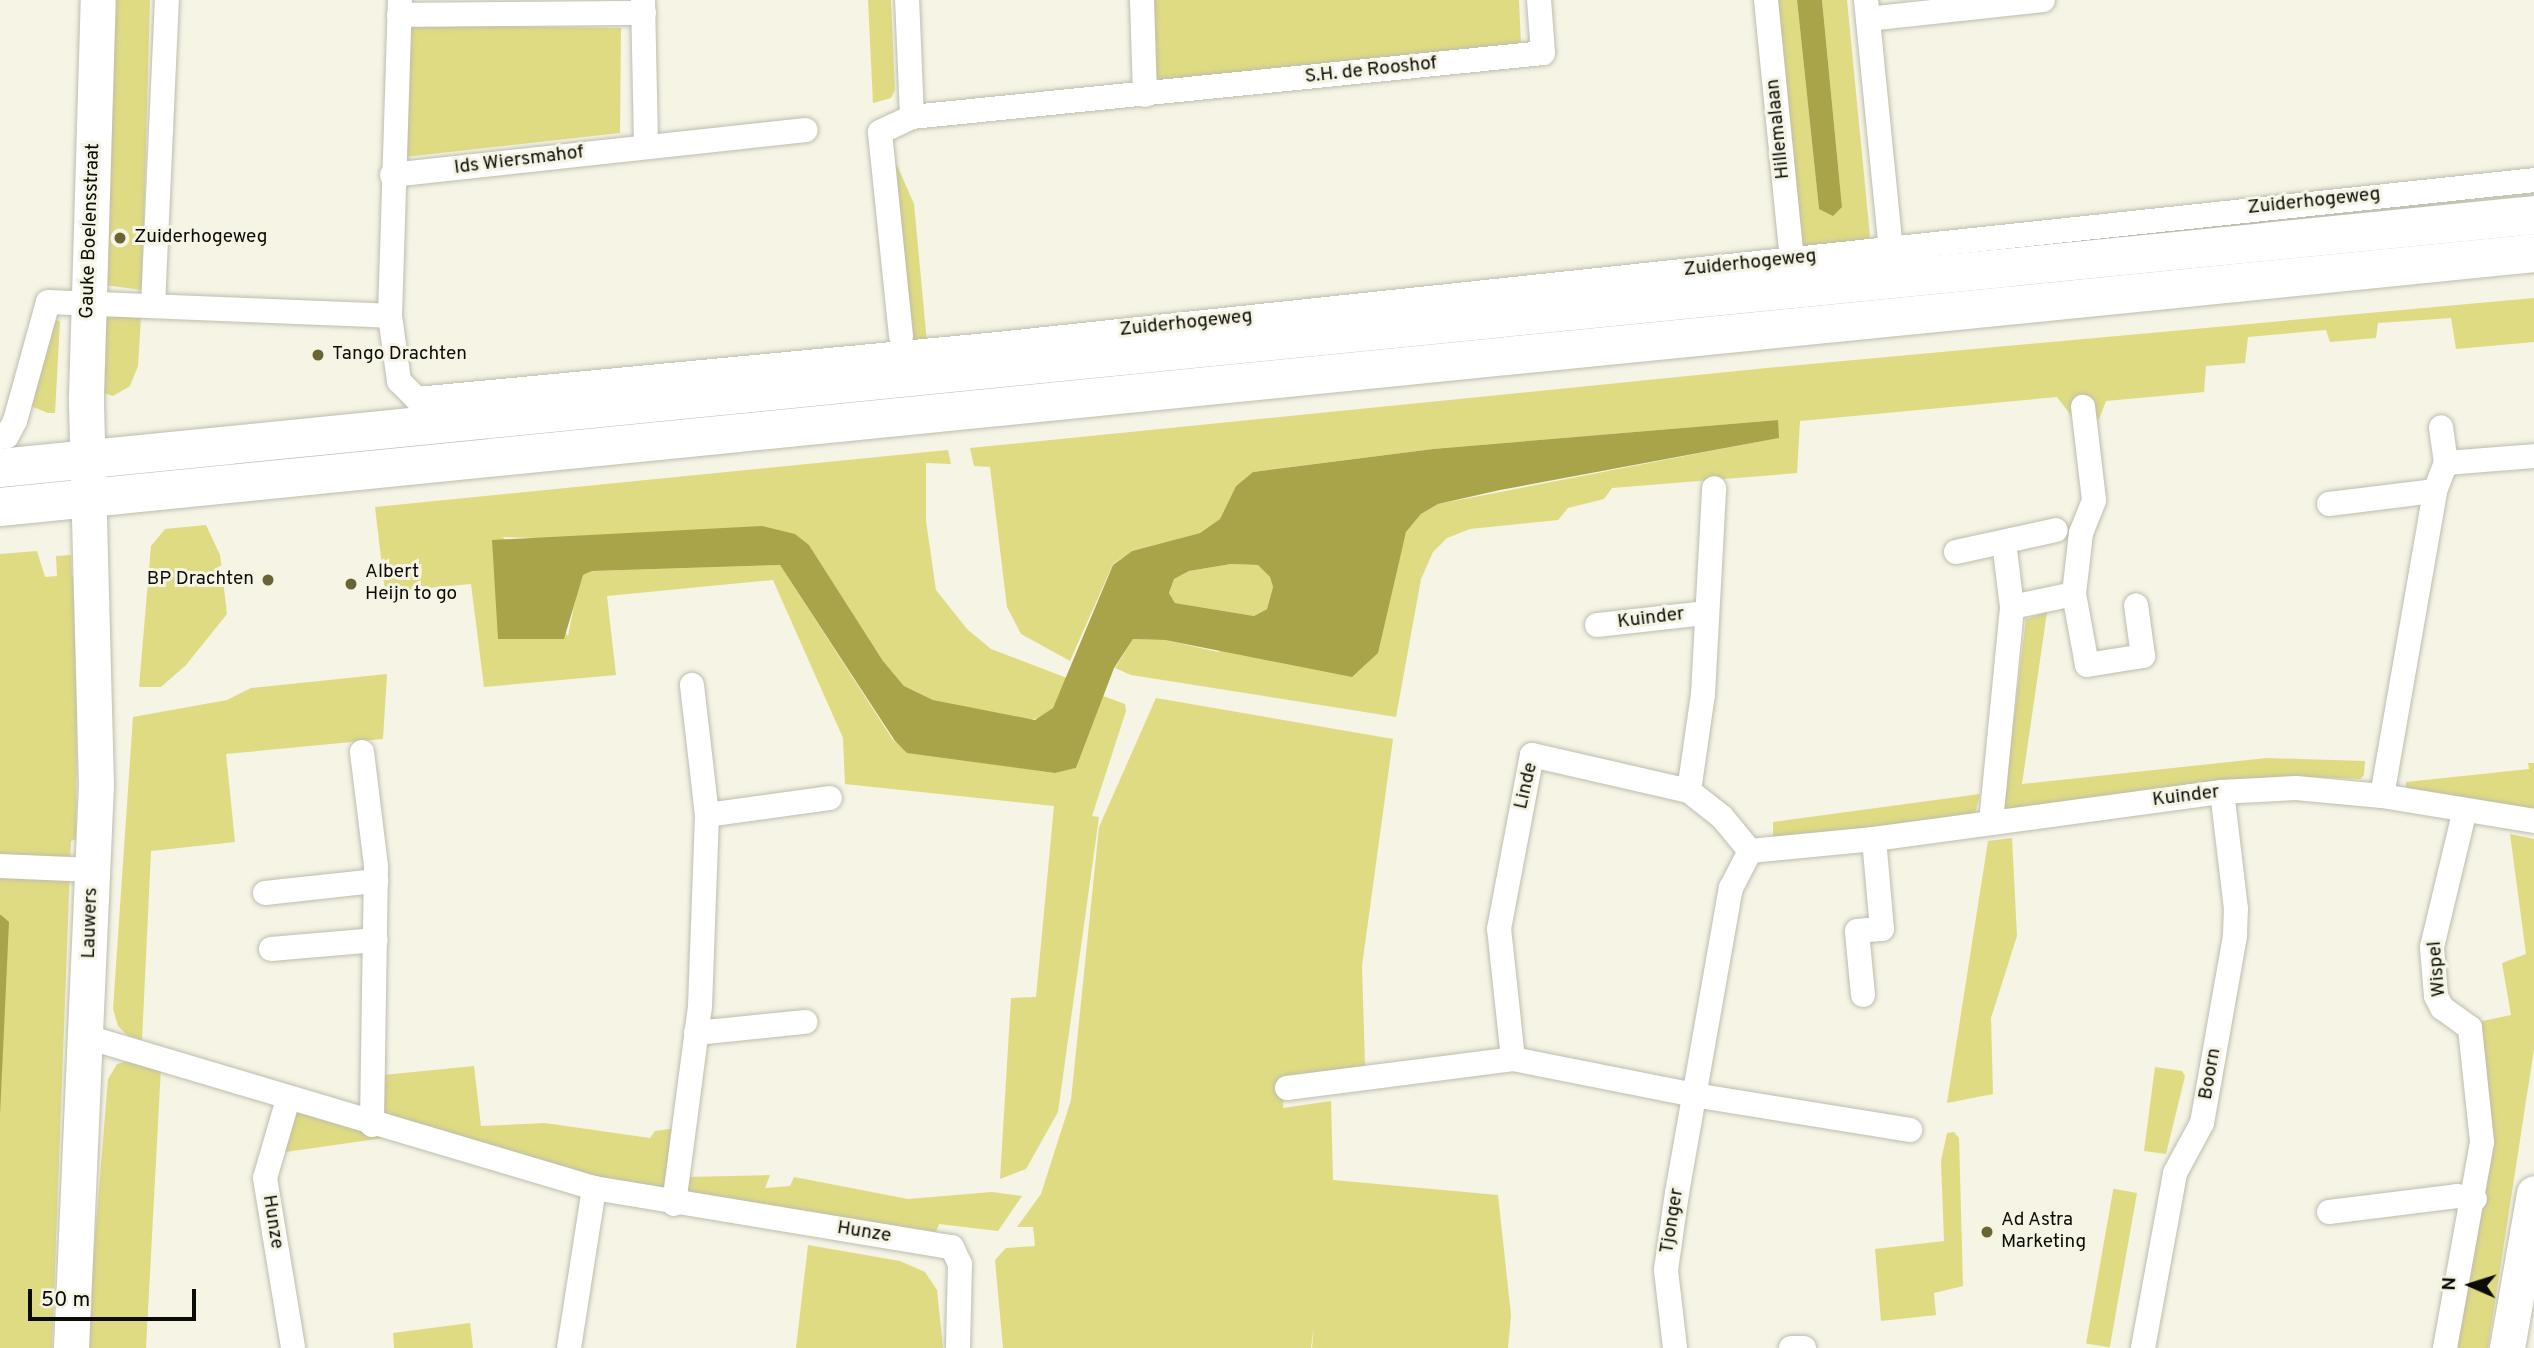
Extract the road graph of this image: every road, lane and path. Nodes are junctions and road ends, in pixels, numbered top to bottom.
1 (99, 0) edge
2 (167, 0) edge
3 (907, 0) edge
4 (1142, 0) edge
5 (1539, 0) edge
6 (1766, 0) edge
7 (2043, 0) edge
8 (643, 6) edge
9 (400, 8) edge
10 (1867, 10) edge
11 (1145, 95) junction
12 (912, 117) junction
13 (806, 130) dead end
14 (646, 146) junction
15 (393, 175) junction
16 (2534, 180) edge
17 (2534, 215) edge
18 (1891, 250) junction
19 (2534, 253) edge
20 (1792, 259) junction
21 (88, 302) junction
22 (153, 306) junction
23 (390, 316) junction
24 (901, 336) dead end
25 (2083, 407) dead end
26 (2441, 428) dead end
27 (0, 437) edge
28 (2534, 456) edge
29 (2446, 463) junction
30 (0, 468) edge
31 (90, 480) junction
32 (1714, 488) dead end
33 (2435, 491) junction
34 (2329, 505) dead end
35 (0, 507) edge
36 (2056, 530) dead end
37 (2004, 542) junction
38 (1956, 552) dead end
39 (2074, 594) junction
40 (2136, 605) dead end
41 (2012, 607) junction
42 (1706, 613) junction
43 (1597, 625) dead end
44 (692, 685) dead end
45 (362, 752) dead end
46 (1689, 792) junction
47 (2222, 792) junction
48 (2382, 796) junction
49 (830, 798) dead end
50 (2465, 810) junction
51 (707, 815) junction
52 (2534, 821) edge
53 (1991, 822) junction
54 (1874, 839) junction
55 (1750, 851) junction
56 (0, 866) edge
57 (93, 870) junction
58 (376, 881) junction
59 (265, 893) dead end
60 (376, 940) junction
61 (271, 949) dead end
62 (1863, 995) dead end
63 (805, 1022) dead end
64 (696, 1033) junction
65 (87, 1037) junction
66 (1513, 1059) junction
67 (1287, 1087) dead end
68 (1694, 1095) junction
69 (288, 1099) junction
70 (372, 1125) junction
71 (1910, 1130) dead end
72 (594, 1188) junction
73 (2534, 1193) edge
74 (2474, 1199) junction
75 (674, 1204) junction
76 (2329, 1212) dead end
77 (71, 1348) edge
78 (293, 1348) edge
79 (569, 1348) edge
80 (958, 1348) edge
81 (1675, 1348) edge
82 (1791, 1348) edge
83 (1804, 1348) edge
84 (2143, 1348) edge
85 (2445, 1348) edge
86 (2507, 1348) edge

1 - 21 street, Gauke Boelensstraat
2 - 22 street
3 - 12 street
4 - 11 street
5 - 11 street, S.H. de Rooshof
6 - 20 street, Hillemalaan
7 - 10 street
8 - 9 street
8 - 14 street
9 - 15 street
10 - 18 street
11 - 12 street, S.H. de Rooshof
12 - 24 street, S.H. de Rooshof
13 - 14 street, Ids Wiersmahof
14 - 15 street, Ids Wiersmahof
15 - 23 street
16 - 18 street, Zuiderhogeweg
17 - 31 main road, Zuiderhogeweg
18 - 20 street, Zuiderhogeweg
19 - 31 main road, Zuiderhogeweg
20 - 23 street, Zuiderhogeweg
21 - 22 street
21 - 27 street
21 - 31 street, Gauke Boelensstraat
22 - 23 street
25 - 39 street
26 - 29 street
28 - 29 street
29 - 33 street
30 - 31 main road, Zuiderhogeweg
31 - 35 main road, Zuiderhogeweg
31 - 57 street, Lauwers
32 - 42 street, Kuinder
33 - 34 street
33 - 48 street
36 - 37 street
37 - 38 street
37 - 41 street
39 - 40 street
39 - 41 street
41 - 53 street
42 - 43 street, Kuinder
42 - 46 street, Kuinder
44 - 51 street
45 - 58 street
46 - 55 street, Linde
46 - 66 street, Linde
47 - 48 street, Kuinder
47 - 53 street, Kuinder
47 - 84 street, Boorn
48 - 50 street, Kuinder
49 - 51 street
50 - 52 street, Kuinder
50 - 74 street, Wispel
51 - 64 street
53 - 54 street, Kuinder
54 - 55 street, Kuinder
54 - 62 street
55 - 68 street, Tjonger
56 - 57 street
57 - 65 street, Lauwers
58 - 59 street
58 - 60 street
60 - 61 street
60 - 70 street
63 - 64 street
64 - 75 street
65 - 69 street, Hunze
65 - 77 street, Lauwers
66 - 67 street
66 - 68 street
68 - 71 street
68 - 81 street, Tjonger
69 - 70 street, Hunze
69 - 78 street, Hunze
70 - 72 street, Hunze
72 - 75 street, Hunze
72 - 79 street
73 - 86 street
74 - 76 street
74 - 85 street, Wispel
75 - 80 street, Hunze
82 - 83 street

